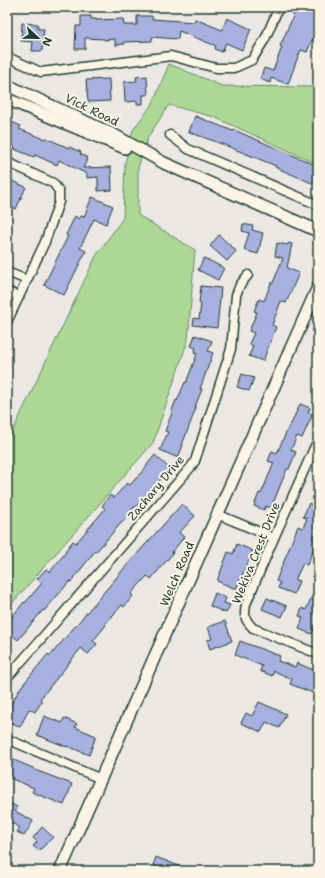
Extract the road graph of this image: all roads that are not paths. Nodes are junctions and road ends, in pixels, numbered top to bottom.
1 (279, 7) edge
2 (7, 57) edge
3 (7, 85) edge
4 (7, 100) edge
5 (170, 135) dead end
6 (7, 162) edge
7 (164, 162) junction
8 (318, 205) edge
9 (318, 231) edge
10 (7, 272) edge
11 (248, 275) dead end
12 (27, 280) junction
13 (318, 287) edge
14 (7, 291) edge
15 (19, 297) junction
16 (7, 322) edge
17 (318, 444) edge
18 (217, 514) junction
19 (274, 538) junction
20 (318, 654) edge
21 (7, 678) edge
22 (7, 739) edge
23 (101, 779) junction
24 (7, 870) edge
25 (11, 871) edge
26 (60, 871) edge

1 - 2 street
3 - 7 street, Vick Road
4 - 7 street, Vick Road
5 - 8 street
6 - 12 street
7 - 9 street, Vick Road
10 - 12 street
11 - 21 street, Zachary Drive
12 - 15 street
13 - 18 street, Welch Road
14 - 15 street
15 - 16 street
17 - 19 street, Wekiva Crest Drive
18 - 19 street
18 - 23 street, Welch Road
19 - 20 street, Wekiva Crest Drive
22 - 23 street
23 - 26 street, Welch Road
24 - 25 lane

